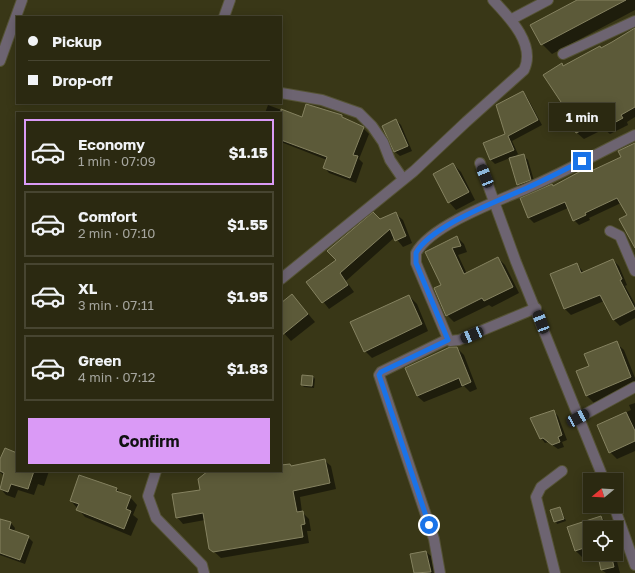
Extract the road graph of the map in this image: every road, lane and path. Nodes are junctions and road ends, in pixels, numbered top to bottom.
1 (22, 0) edge
2 (230, 0) edge
3 (494, 0) edge
4 (548, 0) edge
5 (16, 16) edge
6 (224, 16) edge
7 (16, 17) edge
8 (512, 19) junction
9 (635, 21) edge
10 (563, 54) dead end
11 (0, 61) edge
12 (282, 93) edge
13 (635, 134) edge
14 (480, 163) dead end
15 (403, 180) junction
16 (495, 201) junction
17 (610, 231) dead end
18 (635, 271) edge
19 (282, 278) edge
20 (536, 308) junction
21 (448, 340) junction
22 (635, 387) edge
23 (578, 418) junction
24 (562, 471) dead end
25 (156, 472) edge
26 (601, 473) edge
27 (616, 513) edge
28 (635, 566) edge
29 (204, 573) edge
30 (440, 573) edge
31 (555, 573) edge

1 - 5 street
2 - 6 street
3 - 8 street
4 - 8 street
7 - 11 street
8 - 15 street
9 - 10 street
12 - 15 street
13 - 16 street
14 - 16 street
15 - 19 street
16 - 20 street
16 - 21 street
17 - 18 street
20 - 21 street
20 - 23 street
21 - 30 street
22 - 23 street
23 - 26 street
24 - 31 street
25 - 29 street
27 - 28 street

